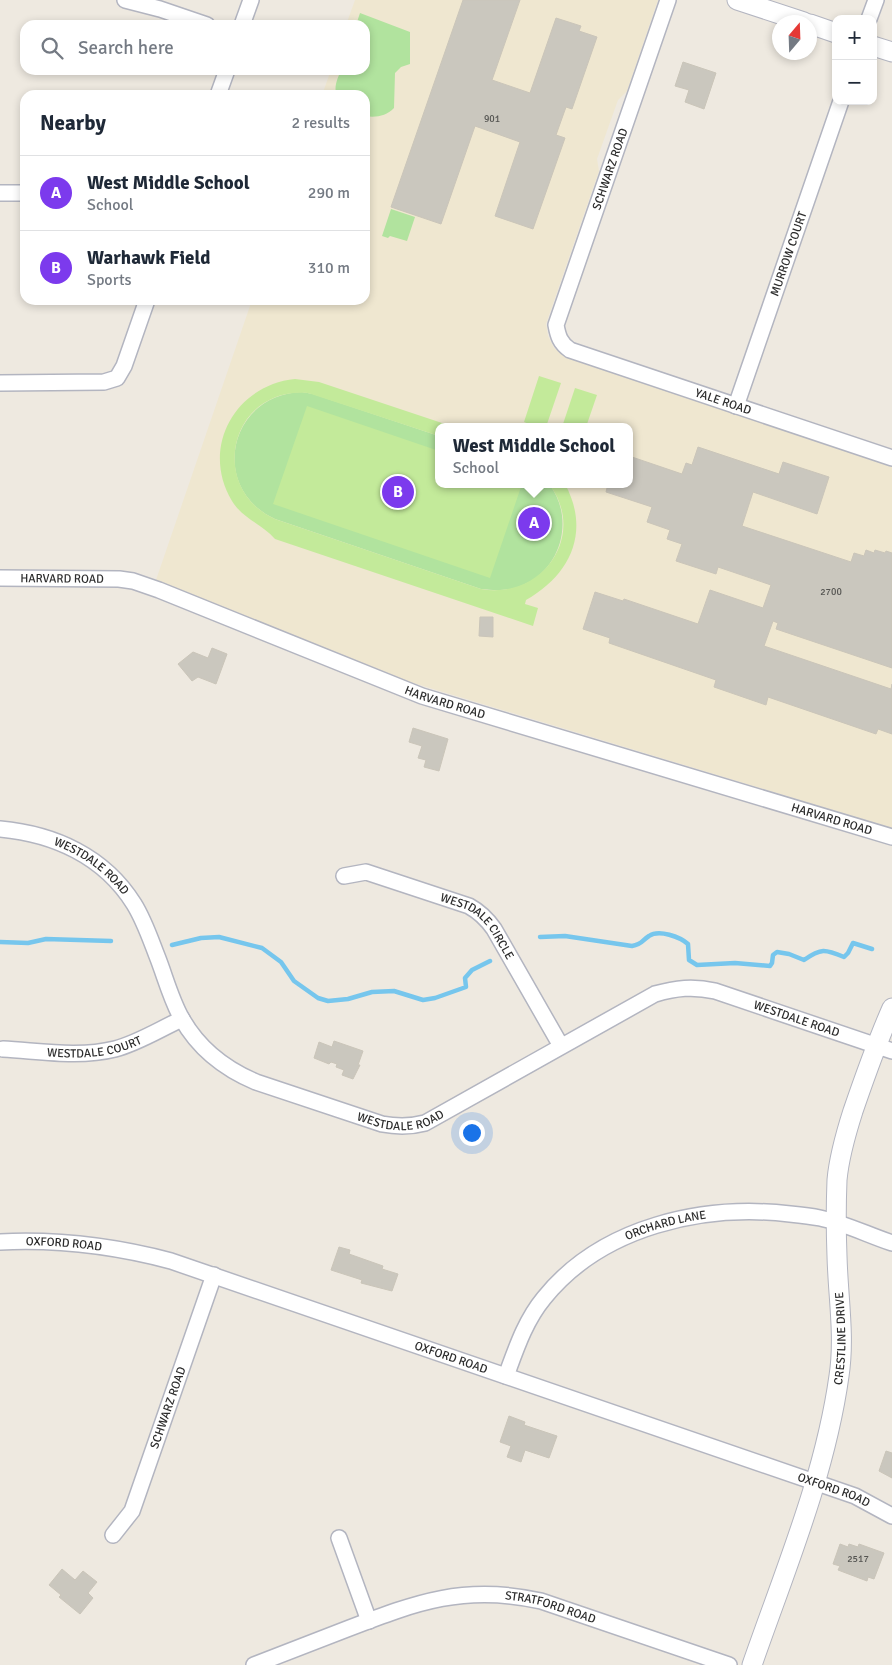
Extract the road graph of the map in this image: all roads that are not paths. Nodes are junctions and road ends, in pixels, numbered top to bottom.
1 (124, 0) edge
2 (251, 0) edge
3 (668, 0) edge
4 (737, 0) edge
5 (876, 0) edge
6 (783, 15) edge
7 (870, 15) edge
8 (192, 20) edge
9 (244, 20) edge
10 (817, 26) edge
11 (832, 32) edge
12 (877, 47) edge
13 (892, 52) edge
14 (224, 75) edge
15 (220, 90) edge
16 (840, 105) edge
17 (0, 193) edge
18 (20, 193) edge
19 (145, 305) edge
20 (559, 338) joint
21 (0, 383) edge
22 (736, 406) junction
23 (892, 458) edge
24 (0, 578) edge
25 (0, 829) edge
26 (892, 837) edge
27 (344, 876) dead end
28 (892, 1008) edge
29 (182, 1019) junction
30 (561, 1046) junction
31 (3, 1049) dead end
32 (884, 1049) edge
33 (837, 1224) junction
34 (0, 1242) edge
35 (892, 1243) edge
36 (214, 1275) junction
37 (506, 1376) junction
38 (815, 1483) junction
39 (892, 1516) edge
40 (113, 1535) dead end
41 (339, 1538) dead end
42 (369, 1620) junction
43 (254, 1665) edge
44 (729, 1665) edge
45 (752, 1665) edge

1 - 8 street
2 - 9 street
3 - 20 street, SCHWARZ ROAD
4 - 6 street
5 - 7 street
10 - 11 street
12 - 13 street
14 - 15 street
16 - 22 street, MURROW COURT
17 - 18 street
19 - 21 street
20 - 22 street, YALE ROAD
22 - 23 street, YALE ROAD
24 - 26 street, HARVARD ROAD
25 - 29 street, WESTDALE ROAD
27 - 30 street, WESTDALE CIRCLE
28 - 32 street, CRESTLINE DRIVE
29 - 30 street, WESTDALE ROAD
29 - 31 street, WESTDALE COURT
30 - 32 street, WESTDALE ROAD
32 - 33 street, CRESTLINE DRIVE
33 - 35 street, ORCHARD LANE
33 - 37 street, ORCHARD LANE
33 - 38 street, CRESTLINE DRIVE
34 - 36 street, OXFORD ROAD
36 - 37 street, OXFORD ROAD
36 - 40 street, SCHWARZ ROAD
37 - 38 street, OXFORD ROAD
38 - 39 street, OXFORD ROAD
38 - 45 street, CRESTLINE DRIVE
41 - 42 street
42 - 43 street, STRATFORD ROAD
42 - 44 street, STRATFORD ROAD

